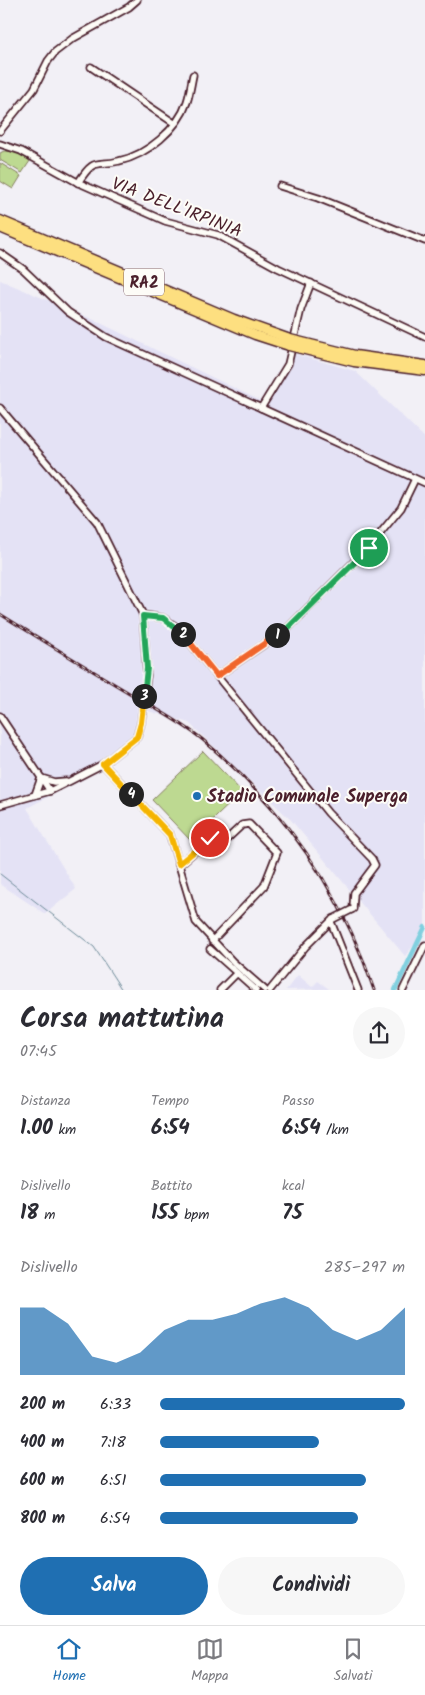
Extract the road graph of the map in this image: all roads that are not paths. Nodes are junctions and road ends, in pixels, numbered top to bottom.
1 (137, 0) edge
2 (91, 67) dead end
3 (193, 75) dead end
4 (174, 123) junction
5 (0, 131) edge
6 (0, 144) edge
7 (78, 183) junction
8 (280, 186) dead end
9 (0, 220) edge
10 (0, 228) edge
11 (425, 241) edge
12 (0, 253) edge
13 (312, 283) junction
14 (425, 337) edge
15 (294, 344) junction
16 (425, 365) edge
17 (425, 371) edge
18 (0, 408) edge
19 (261, 408) junction
20 (415, 479) junction
21 (425, 484) edge
22 (143, 616) junction
23 (217, 676) junction
24 (0, 716) edge
25 (103, 764) junction
26 (41, 778) junction
27 (70, 781) junction
28 (50, 791) junction
29 (35, 795) junction
30 (0, 805) edge
31 (179, 864) junction
32 (332, 921) junction
33 (212, 941) junction
34 (425, 944) edge
35 (210, 949) dead end
36 (236, 973) junction
37 (220, 990) edge
38 (256, 990) edge
39 (265, 990) edge
40 (270, 990) edge
41 (358, 990) edge
42 (403, 990) edge

1 - 5 street
2 - 4 street
3 - 4 street
4 - 7 street
6 - 7 street, VIA DELL'IRPINIA
7 - 13 street, VIA DELL'IRPINIA
8 - 11 street
9 - 15 highway, RA2
10 - 15 highway, RA2
12 - 19 street
13 - 14 street, VIA DELL'IRPINIA
13 - 19 street
15 - 16 highway, RA2
15 - 17 highway, RA2
18 - 22 street
19 - 20 street
20 - 21 street
20 - 23 street
22 - 23 street
22 - 25 street
23 - 32 street, bridge
24 - 26 street
25 - 27 street
25 - 31 street
26 - 27 street
26 - 28 street
26 - 29 street
27 - 28 street
28 - 29 street
29 - 30 street
31 - 33 street
31 - 33 street
32 - 40 street
32 - 41 street
33 - 39 street
34 - 42 street
35 - 36 street
36 - 37 street
36 - 38 street

